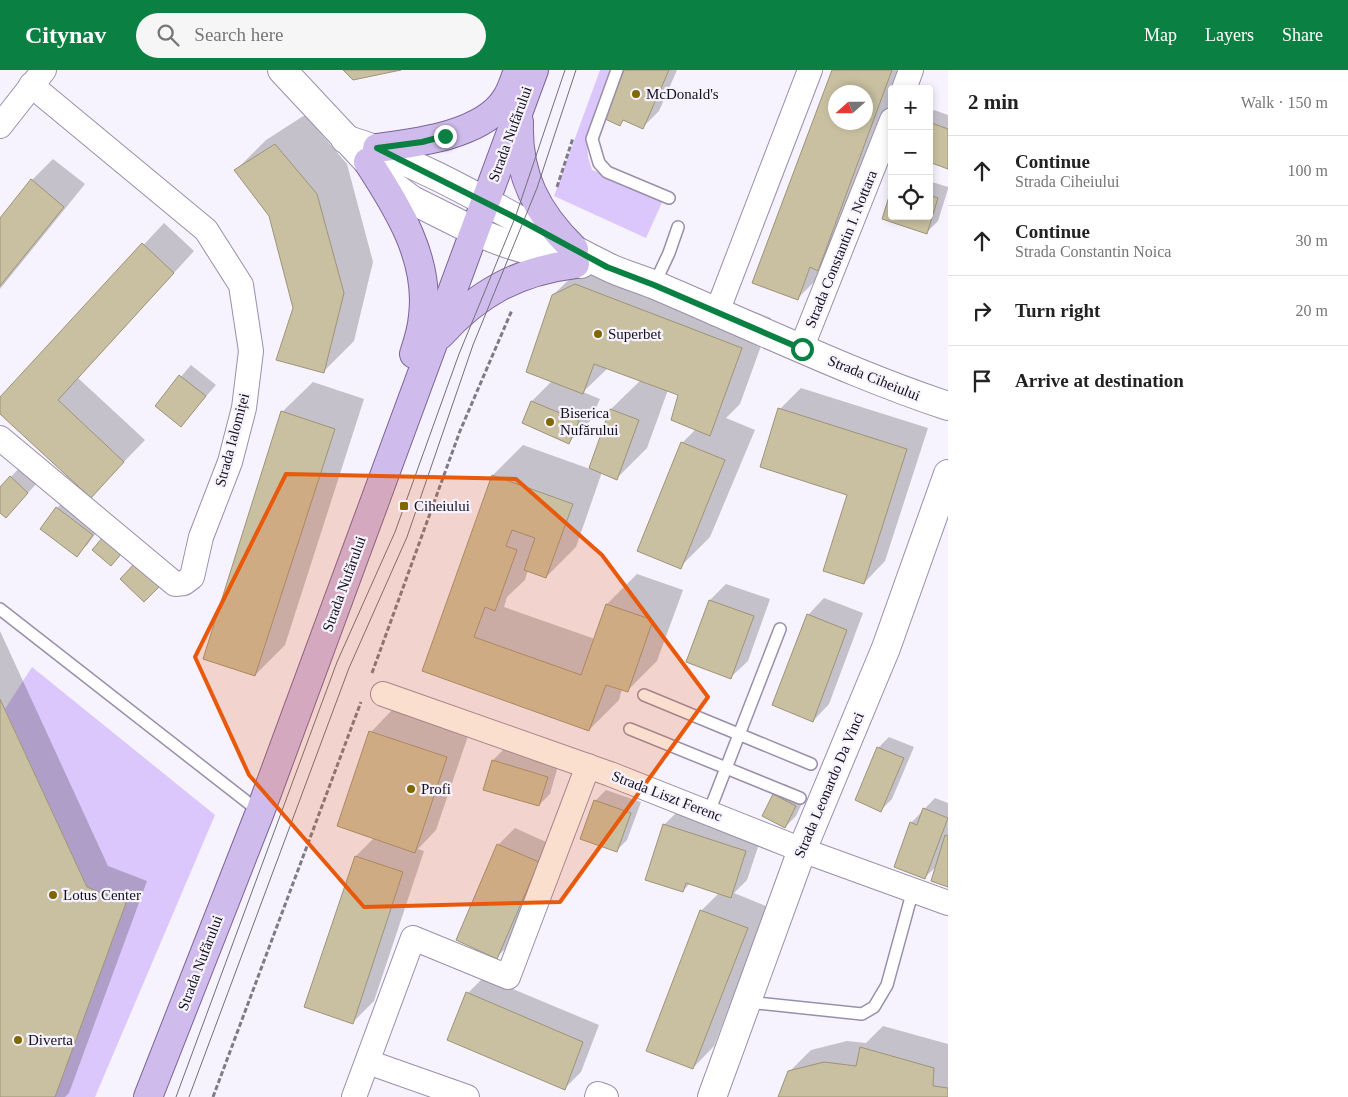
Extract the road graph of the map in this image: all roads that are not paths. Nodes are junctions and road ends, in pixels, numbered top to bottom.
1 (282, 70) edge
2 (518, 70) edge
3 (534, 70) edge
4 (617, 70) edge
5 (810, 70) edge
6 (912, 70) edge
7 (38, 78) edge
8 (906, 85) edge
9 (520, 106) junction
10 (0, 126) edge
11 (888, 130) edge
12 (372, 155) junction
13 (670, 198) dead end
14 (485, 202) junction
15 (678, 227) dead end
16 (474, 231) junction
17 (574, 256) junction
18 (654, 285) junction
19 (717, 312) junction
20 (434, 342) junction
21 (802, 349) junction
22 (412, 398) junction
23 (948, 406) edge
24 (0, 438) edge
25 (948, 474) edge
26 (0, 609) edge
27 (780, 629) dead end
28 (372, 688) road end
29 (644, 695) dead end
30 (630, 729) dead end
31 (739, 734) junction
32 (811, 764) dead end
33 (588, 766) junction
34 (726, 768) junction
35 (800, 798) dead end
36 (260, 812) junction
37 (709, 812) junction
38 (802, 850) junction
39 (914, 890) junction
40 (948, 903) edge
41 (747, 1002) junction
42 (368, 1062) junction
43 (146, 1093) edge
44 (354, 1097) edge
45 (467, 1097) edge
46 (597, 1097) edge
47 (606, 1097) edge
48 (712, 1097) edge

1 - 12 street, Strada Ciheiului
2 - 12 main road
3 - 9 main road, Strada Nufărului
4 - 13 lane
5 - 19 street
6 - 8 street
7 - 10 street, Strada Ialomiței
7 - 24 street, Strada Ialomiței
9 - 14 main road, Strada Nufărului
9 - 17 main road
11 - 21 street, Strada Constantin I. Nottara
12 - 14 street, Strada Ciheiului
12 - 16 street, Strada Ciheiului
12 - 22 main road
14 - 16 main road, Strada Nufărului
14 - 17 street, Strada Ciheiului
15 - 18 lane
16 - 17 street, Strada Ciheiului
16 - 20 main road, Strada Nufărului
17 - 18 street, Strada Ciheiului
17 - 20 main road
18 - 19 street, Strada Ciheiului
19 - 21 street, Strada Ciheiului
20 - 22 main road, Strada Nufărului
21 - 23 street, Strada Ciheiului
22 - 36 main road, Strada Nufărului
25 - 38 street, Strada Leonardo Da Vinci
26 - 36 lane
27 - 31 lane
28 - 33 street, Strada Liszt Ferenc
29 - 31 lane
30 - 34 lane
31 - 32 lane
31 - 34 lane
33 - 37 street, Strada Liszt Ferenc
33 - 42 street
34 - 35 lane
34 - 37 lane
36 - 43 main road, Strada Nufărului
37 - 38 street, Strada Liszt Ferenc
38 - 39 street, Strada Liszt Ferenc
38 - 41 street, Strada Leonardo Da Vinci
39 - 40 street, Strada Liszt Ferenc
39 - 41 lane
41 - 48 street, Strada Leonardo Da Vinci
42 - 44 street
42 - 45 street
46 - 47 street

